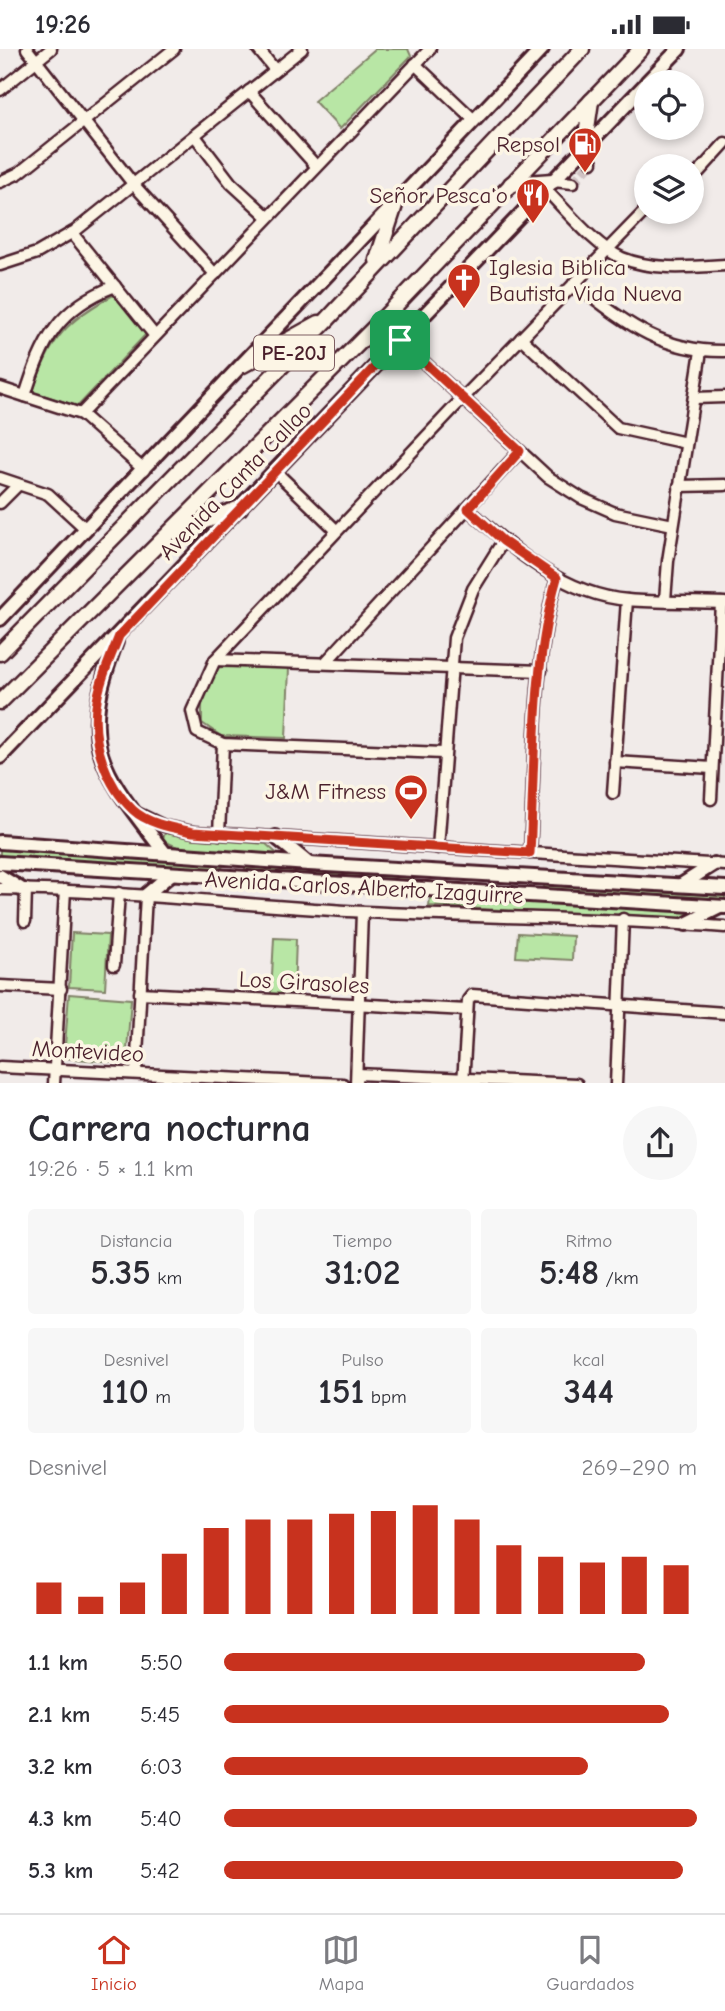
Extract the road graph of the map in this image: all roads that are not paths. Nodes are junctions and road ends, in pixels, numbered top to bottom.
1 (27, 49) edge
2 (51, 49) edge
3 (174, 49) edge
4 (258, 49) edge
5 (302, 49) edge
6 (430, 49) edge
7 (542, 49) edge
8 (582, 49) edge
9 (641, 49) edge
10 (679, 49) edge
11 (417, 57) edge
12 (37, 61) junction
13 (275, 70) junction
14 (659, 70) edge
15 (0, 90) edge
16 (248, 91) junction
17 (634, 99) edge
18 (591, 101) junction
19 (84, 120) junction
20 (474, 120) junction
21 (195, 136) junction
22 (725, 143) edge
23 (588, 155) junction
24 (316, 166) junction
25 (704, 166) edge
26 (0, 182) edge
27 (573, 183) tunnel mouth
28 (511, 184) junction
29 (134, 185) junction
30 (549, 185) junction
31 (395, 205) junction
32 (268, 217) junction
33 (634, 223) edge
34 (72, 233) junction
35 (608, 249) junction
36 (0, 265) edge
37 (375, 265) junction
38 (725, 265) edge
39 (215, 274) junction
40 (574, 283) junction
41 (115, 286) junction
42 (327, 320) junction
43 (155, 336) junction
44 (521, 338) junction
45 (400, 340) junction
46 (701, 351) junction
47 (725, 351) edge
48 (243, 365) junction
49 (0, 388) edge
50 (24, 396) junction
51 (725, 397) edge
52 (694, 398) junction
53 (462, 399) junction
54 (81, 414) junction
55 (687, 443) junction
56 (520, 451) junction
57 (144, 470) junction
58 (276, 472) junction
59 (0, 478) edge
60 (18, 485) junction
61 (725, 485) edge
62 (679, 486) junction
63 (0, 503) edge
64 (240, 508) junction
65 (468, 509) junction
66 (673, 525) junction
67 (86, 530) junction
68 (336, 530) junction
69 (171, 534) junction
70 (503, 541) junction
71 (557, 578) junction
72 (627, 600) junction
73 (665, 600) junction
74 (723, 603) edge
75 (0, 619) edge
76 (119, 636) junction
77 (0, 653) edge
78 (215, 660) junction
79 (325, 663) junction
80 (450, 668) junction
81 (541, 671) junction
82 (0, 702) edge
83 (223, 744) junction
84 (443, 754) junction
85 (0, 757) edge
86 (615, 762) junction
87 (712, 768) junction
88 (613, 793) dead end
89 (710, 799) dead end
90 (134, 812) junction
91 (219, 834) junction
92 (276, 837) junction
93 (0, 842) edge
94 (438, 848) junction
95 (164, 852) junction
96 (530, 853) junction
97 (227, 858) junction
98 (0, 863) edge
99 (309, 864) junction
100 (719, 864) edge
101 (171, 874) junction
102 (226, 874) junction
103 (0, 876) edge
104 (537, 877) junction
105 (681, 885) junction
106 (0, 888) edge
107 (725, 888) edge
108 (24, 889) junction
109 (65, 890) junction
110 (119, 893) junction
111 (146, 895) junction
112 (532, 896) junction
113 (723, 907) edge
114 (362, 912) junction
115 (623, 919) junction
116 (25, 921) dead end
117 (686, 924) junction
118 (725, 927) edge
119 (114, 965) dead end
120 (0, 986) edge
121 (61, 989) junction
122 (140, 993) junction
123 (360, 1005) junction
124 (618, 1008) junction
125 (467, 1010) junction
126 (725, 1013) edge
127 (0, 1067) edge
128 (55, 1068) junction
129 (136, 1073) junction
130 (357, 1079) edge
131 (244, 1081) edge
132 (463, 1081) edge
133 (54, 1083) edge
134 (343, 1083) edge
135 (577, 1083) edge
136 (616, 1083) edge

1 - 12 street
2 - 12 street
3 - 19 street
4 - 13 street
5 - 13 street
6 - 11 street
7 - 20 main road
8 - 37 highway, Avenida Canta Callao / PE-20J
9 - 18 highway, Avenida Canta Callao / PE-20J
10 - 14 main road, Avenida Canta Callao
11 - 20 street
11 - 24 street
12 - 15 street
12 - 19 street
13 - 16 street
16 - 21 street
16 - 24 street
17 - 23 main road, Avenida Canta Callao
18 - 23 highway
18 - 28 highway, Avenida Canta Callao / PE-20J
19 - 26 street
19 - 29 street
20 - 31 main road
21 - 29 street
21 - 32 street
22 - 25 street
23 - 30 main road, Avenida Canta Callao
24 - 32 street
27 - 30 street
28 - 30 highway
28 - 69 highway, Avenida Canta Callao / PE-20J
29 - 34 street
29 - 39 street
30 - 35 street
30 - 45 main road, Avenida Canta Callao
31 - 37 highway
31 - 48 main road
32 - 39 street
33 - 35 street
34 - 36 street
34 - 41 street
35 - 38 street
35 - 40 street
37 - 42 highway, Avenida Canta Callao / PE-20J
39 - 43 street
40 - 44 street
40 - 46 street
41 - 43 street
41 - 50 street
42 - 48 highway
42 - 77 highway, Avenida Canta Callao / PE-20J
43 - 54 street
44 - 53 street
44 - 55 street
45 - 53 street
45 - 58 main road, Avenida Canta Callao
46 - 47 street
46 - 52 street
48 - 57 main road
49 - 50 street
50 - 54 street
51 - 52 street
52 - 55 street
53 - 56 street
53 - 68 street
54 - 57 street
55 - 62 street
56 - 65 street
56 - 66 street
57 - 67 main road
58 - 64 main road, Avenida Canta Callao
58 - 68 street
59 - 60 street
60 - 63 street
60 - 67 street
61 - 62 street
62 - 66 street
64 - 69 highway
64 - 76 main road, Avenida Canta Callao
65 - 70 street
65 - 79 street
66 - 73 street
67 - 75 main road
68 - 78 street
69 - 82 highway, Avenida Canta Callao / PE-20J
70 - 71 street
70 - 80 street
71 - 72 street
71 - 81 street
72 - 73 street
72 - 86 street
73 - 74 street
74 - 87 street
76 - 85 main road, Avenida Canta Callao
76 - 90 main road
78 - 79 street
78 - 83 street
79 - 80 street
80 - 81 street
80 - 84 street
81 - 96 street
83 - 84 street
83 - 91 street
84 - 94 street
86 - 87 street
86 - 88 street
87 - 89 street
90 - 91 street, Avenida Carlos Alberto Izaguirre
90 - 95 main road
91 - 92 street, Avenida Carlos Alberto Izaguirre
92 - 94 street, Avenida Carlos Alberto Izaguirre
92 - 99 main road
93 - 95 main road, Avenida Carlos Alberto Izaguirre
94 - 96 street, Avenida Carlos Alberto Izaguirre
95 - 97 main road, Avenida Carlos Alberto Izaguirre
96 - 100 street, Avenida Carlos Alberto Izaguirre
97 - 99 main road, Avenida Carlos Alberto Izaguirre
97 - 102 main road
98 - 101 main road, Avenida Carlos Alberto Izaguirre
99 - 104 main road, Avenida Carlos Alberto Izaguirre
100 - 105 main road
101 - 102 main road, Avenida Carlos Alberto Izaguirre
101 - 111 main road
102 - 112 main road, Avenida Carlos Alberto Izaguirre
103 - 108 main road
104 - 105 main road, Avenida Carlos Alberto Izaguirre
104 - 112 main road
105 - 107 main road, Avenida Carlos Alberto Izaguirre
106 - 108 street, Avenida Carlos Alberto Izaguirre
108 - 109 street, Avenida Carlos Alberto Izaguirre
108 - 116 street
109 - 110 street, Avenida Carlos Alberto Izaguirre
109 - 121 street
110 - 111 street, Avenida Carlos Alberto Izaguirre
110 - 119 street
111 - 114 street, Avenida Carlos Alberto Izaguirre
111 - 122 street
112 - 113 main road, Avenida Carlos Alberto Izaguirre
113 - 117 main road
114 - 115 street, Avenida Carlos Alberto Izaguirre
114 - 123 street
115 - 117 street, Avenida Carlos Alberto Izaguirre
115 - 124 street
117 - 118 street, Avenida Carlos Alberto Izaguirre
120 - 121 street
121 - 128 street
122 - 123 street, Los Girasoles
122 - 129 street
123 - 125 street, Los Girasoles
123 - 130 street
124 - 125 street
124 - 126 street
124 - 136 street
125 - 132 street
127 - 128 street, Montevideo
128 - 129 street, Montevideo
128 - 133 street
129 - 131 street, Montevideo
130 - 132 street
131 - 134 street, Montevideo
132 - 135 street

